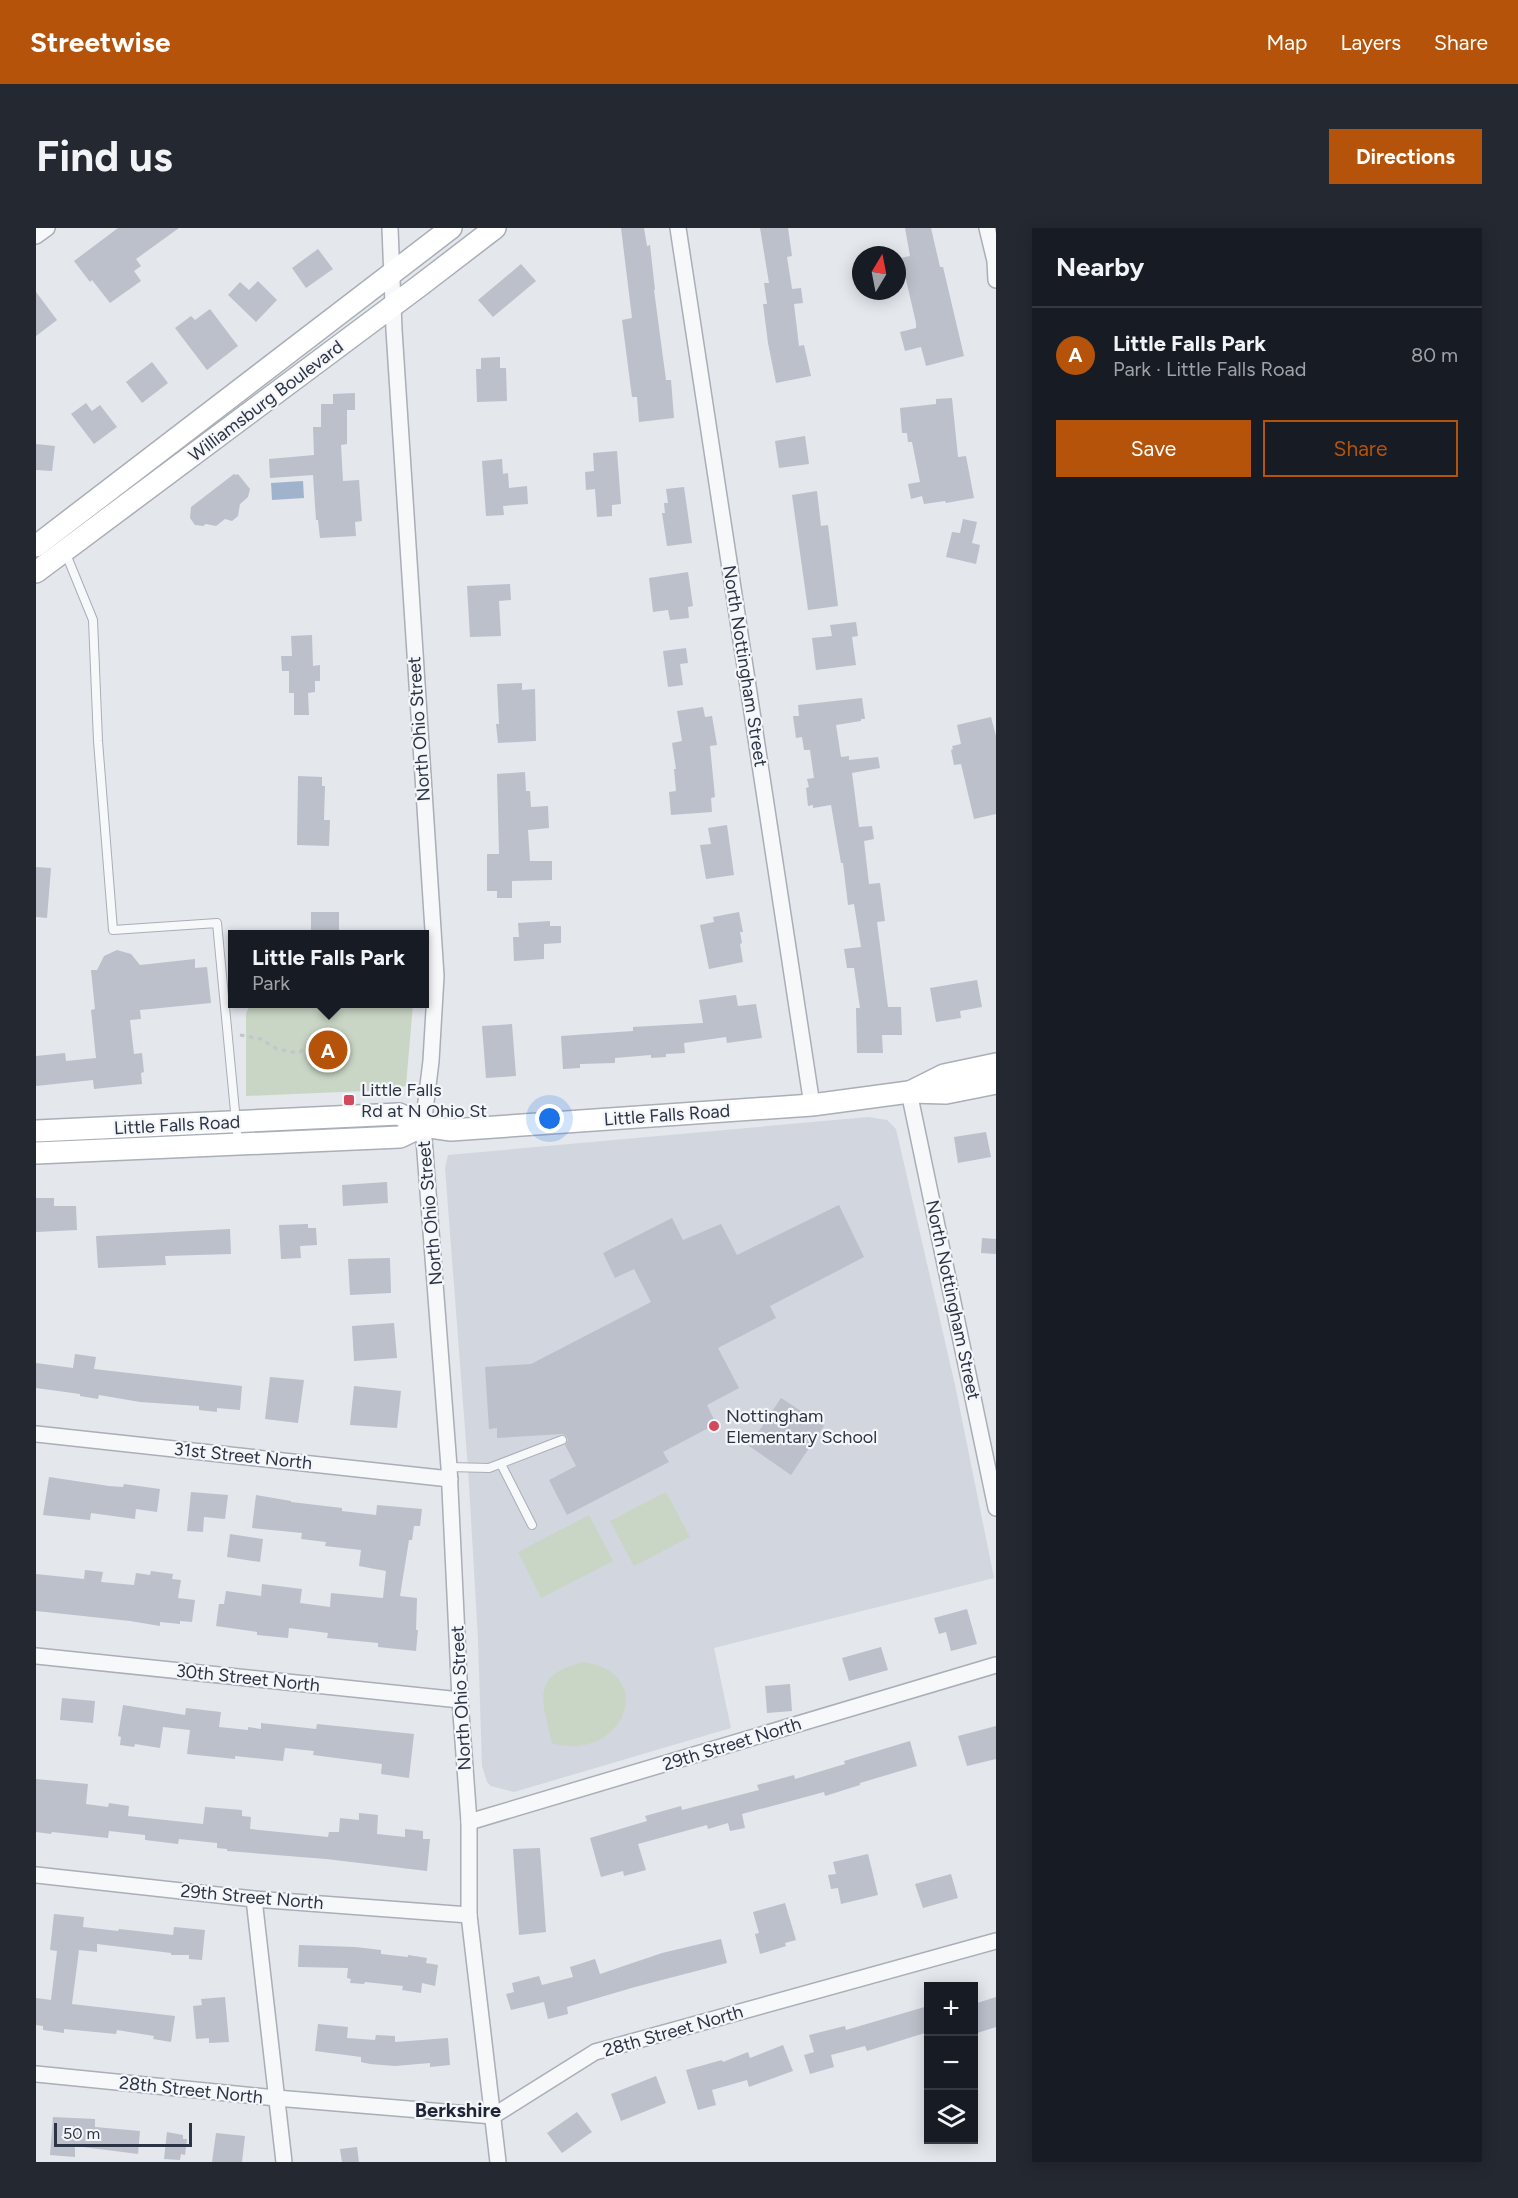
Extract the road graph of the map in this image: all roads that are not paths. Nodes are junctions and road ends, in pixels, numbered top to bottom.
1 (390, 228) edge
2 (451, 228) edge
3 (495, 228) edge
4 (678, 228) edge
5 (987, 228) edge
6 (995, 263) edge
7 (392, 274) junction
8 (996, 280) edge
9 (393, 306) junction
10 (44, 540) edge
11 (64, 551) junction
12 (37, 569) edge
13 (996, 1064) edge
14 (996, 1083) edge
15 (909, 1092) junction
16 (812, 1105) junction
17 (236, 1122) junction
18 (423, 1126) junction
19 (36, 1131) edge
20 (238, 1144) junction
21 (36, 1153) edge
22 (36, 1434) edge
23 (562, 1440) dead end
24 (501, 1464) junction
25 (449, 1473) junction
26 (996, 1508) edge
27 (532, 1525) dead end
28 (36, 1656) edge
29 (996, 1665) edge
30 (460, 1700) junction
31 (469, 1822) junction
32 (36, 1875) edge
33 (254, 1899) junction
34 (469, 1915) junction
35 (996, 1941) edge
36 (36, 2074) edge
37 (276, 2098) junction
38 (493, 2116) junction
39 (284, 2162) edge
40 (498, 2162) edge

1 - 7 street, North Ohio Street
2 - 7 street, Williamsburg Boulevard
3 - 9 street, Williamsburg Boulevard
4 - 16 street, North Nottingham Street
5 - 6 street
6 - 8 street
7 - 9 street, North Ohio Street
7 - 10 street, Williamsburg Boulevard
9 - 11 street, Williamsburg Boulevard
9 - 18 street, North Ohio Street
10 - 11 lane
11 - 12 street, Williamsburg Boulevard
11 - 17 lane
13 - 15 street, Little Falls Road
14 - 15 street, Little Falls Road
15 - 16 street, Little Falls Road
15 - 26 street, North Nottingham Street
16 - 18 street, Little Falls Road
17 - 18 street, Little Falls Road
17 - 19 street, Little Falls Road
17 - 20 lane
18 - 20 street, Little Falls Road
18 - 25 street, North Ohio Street
20 - 21 street, Little Falls Road
22 - 25 street, 31st Street North
23 - 24 lane
24 - 25 lane
24 - 27 lane
25 - 30 street, North Ohio Street
28 - 30 street, 30th Street North
29 - 31 street, 29th Street North
30 - 31 street, North Ohio Street
31 - 34 street, North Ohio Street
32 - 33 street, 29th Street North
33 - 34 street, 29th Street North
33 - 37 street
34 - 38 street, North Ohio Street
35 - 38 street, 28th Street North
36 - 37 street, 28th Street North
37 - 38 street, 28th Street North
37 - 39 street
38 - 40 street, North Ohio Street

